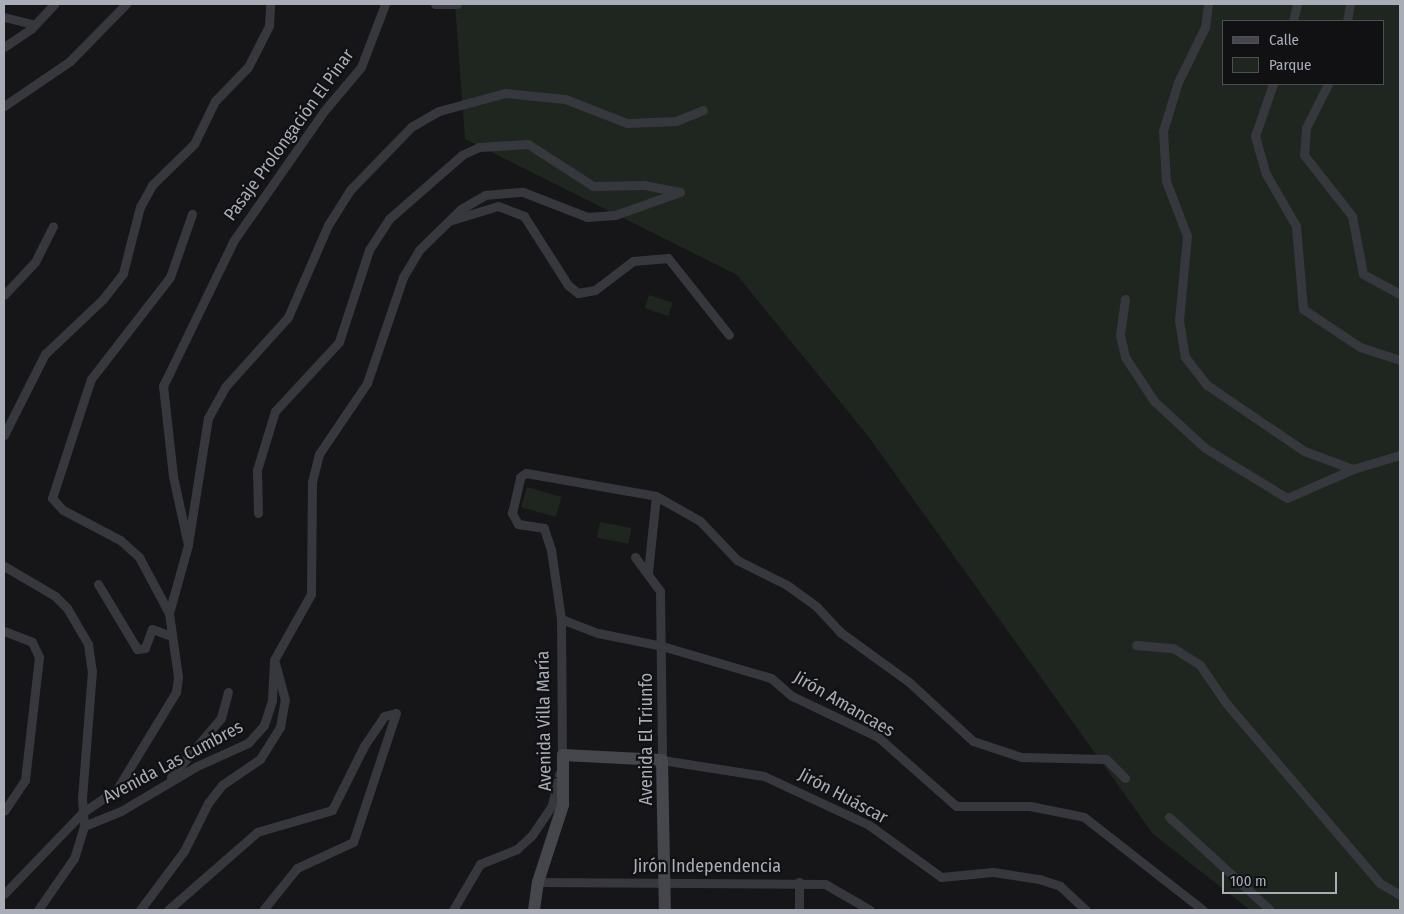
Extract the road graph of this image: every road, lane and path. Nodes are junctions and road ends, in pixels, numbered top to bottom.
1 (35, 4) edge
2 (54, 4) edge
3 (126, 4) edge
4 (270, 4) edge
5 (385, 4) edge
6 (435, 4) edge
7 (457, 4) edge
8 (1208, 4) edge
9 (1297, 4) edge
10 (1350, 4) edge
11 (41, 12) junction
12 (4, 17) edge
13 (1293, 20) edge
14 (1347, 20) edge
15 (35, 25) junction
16 (4, 47) edge
17 (1273, 85) edge
18 (1328, 85) edge
19 (4, 106) edge
20 (702, 110) dead end
21 (192, 214) dead end
22 (447, 222) junction
23 (54, 226) dead end
24 (1400, 294) edge
25 (4, 295) edge
26 (1125, 299) dead end
27 (728, 336) dead end
28 (1400, 360) edge
29 (4, 435) edge
30 (1400, 455) edge
31 (1353, 469) junction
32 (656, 496) junction
33 (258, 513) dead end
34 (188, 545) junction
35 (635, 557) dead end
36 (4, 566) edge
37 (648, 572) junction
38 (98, 584) dead end
39 (169, 612) junction
40 (560, 619) junction
41 (4, 630) edge
42 (171, 636) junction
43 (1136, 645) dead end
44 (662, 646) junction
45 (274, 660) junction
46 (228, 692) dead end
47 (563, 755) junction
48 (662, 760) junction
49 (1125, 778) dead end
50 (166, 783) junction
51 (4, 811) edge
52 (82, 813) junction
53 (1169, 817) dead end
54 (84, 826) junction
55 (538, 882) junction
56 (799, 882) junction
57 (664, 883) junction
58 (4, 894) edge
59 (1400, 895) edge
60 (38, 910) edge
61 (140, 910) edge
62 (168, 910) edge
63 (263, 910) edge
64 (453, 910) edge
65 (534, 910) edge
66 (665, 910) edge
67 (799, 910) edge
68 (870, 910) edge
69 (1086, 910) edge
70 (1203, 910) edge
71 (1270, 910) edge

1 - 11 street
2 - 11 street
3 - 19 street
4 - 29 street
5 - 34 street, Pasaje Prolongación El Pinar
6 - 7 street
8 - 31 street
9 - 13 street
10 - 14 street
11 - 15 street
12 - 15 street
15 - 16 street
17 - 28 street
18 - 24 street
20 - 34 street
21 - 39 street
22 - 27 street
22 - 33 street, Avenida Las Cumbres
22 - 45 street, Avenida Las Cumbres
23 - 25 street
26 - 31 street
30 - 31 street
32 - 37 street
32 - 40 street, Avenida Villa María
32 - 49 street
34 - 39 street
35 - 37 street, Avenida El Triunfo
36 - 52 street
37 - 44 street, Avenida El Triunfo
38 - 42 street
39 - 42 street
40 - 44 street, Jirón Amancaes
40 - 47 street, Avenida Villa María
41 - 51 street
42 - 52 street
43 - 59 street
44 - 48 street, Avenida El Triunfo
44 - 70 street, Jirón Amancaes
45 - 50 street, Avenida Las Cumbres
45 - 61 street
46 - 50 street
47 - 48 street, Jirón Huáscar
47 - 55 street, Avenida Villa María
47 - 64 street
48 - 57 street, Avenida El Triunfo
48 - 69 street, Jirón Huáscar
50 - 54 street, Avenida Las Cumbres
52 - 54 street
52 - 58 street
53 - 71 street
54 - 60 street
55 - 57 street, Jirón Independencia
55 - 65 street, Avenida Villa María
56 - 57 street, Jirón Independencia
56 - 67 street
56 - 68 street, Jirón Independencia
57 - 66 street, Avenida El Triunfo
62 - 63 street

